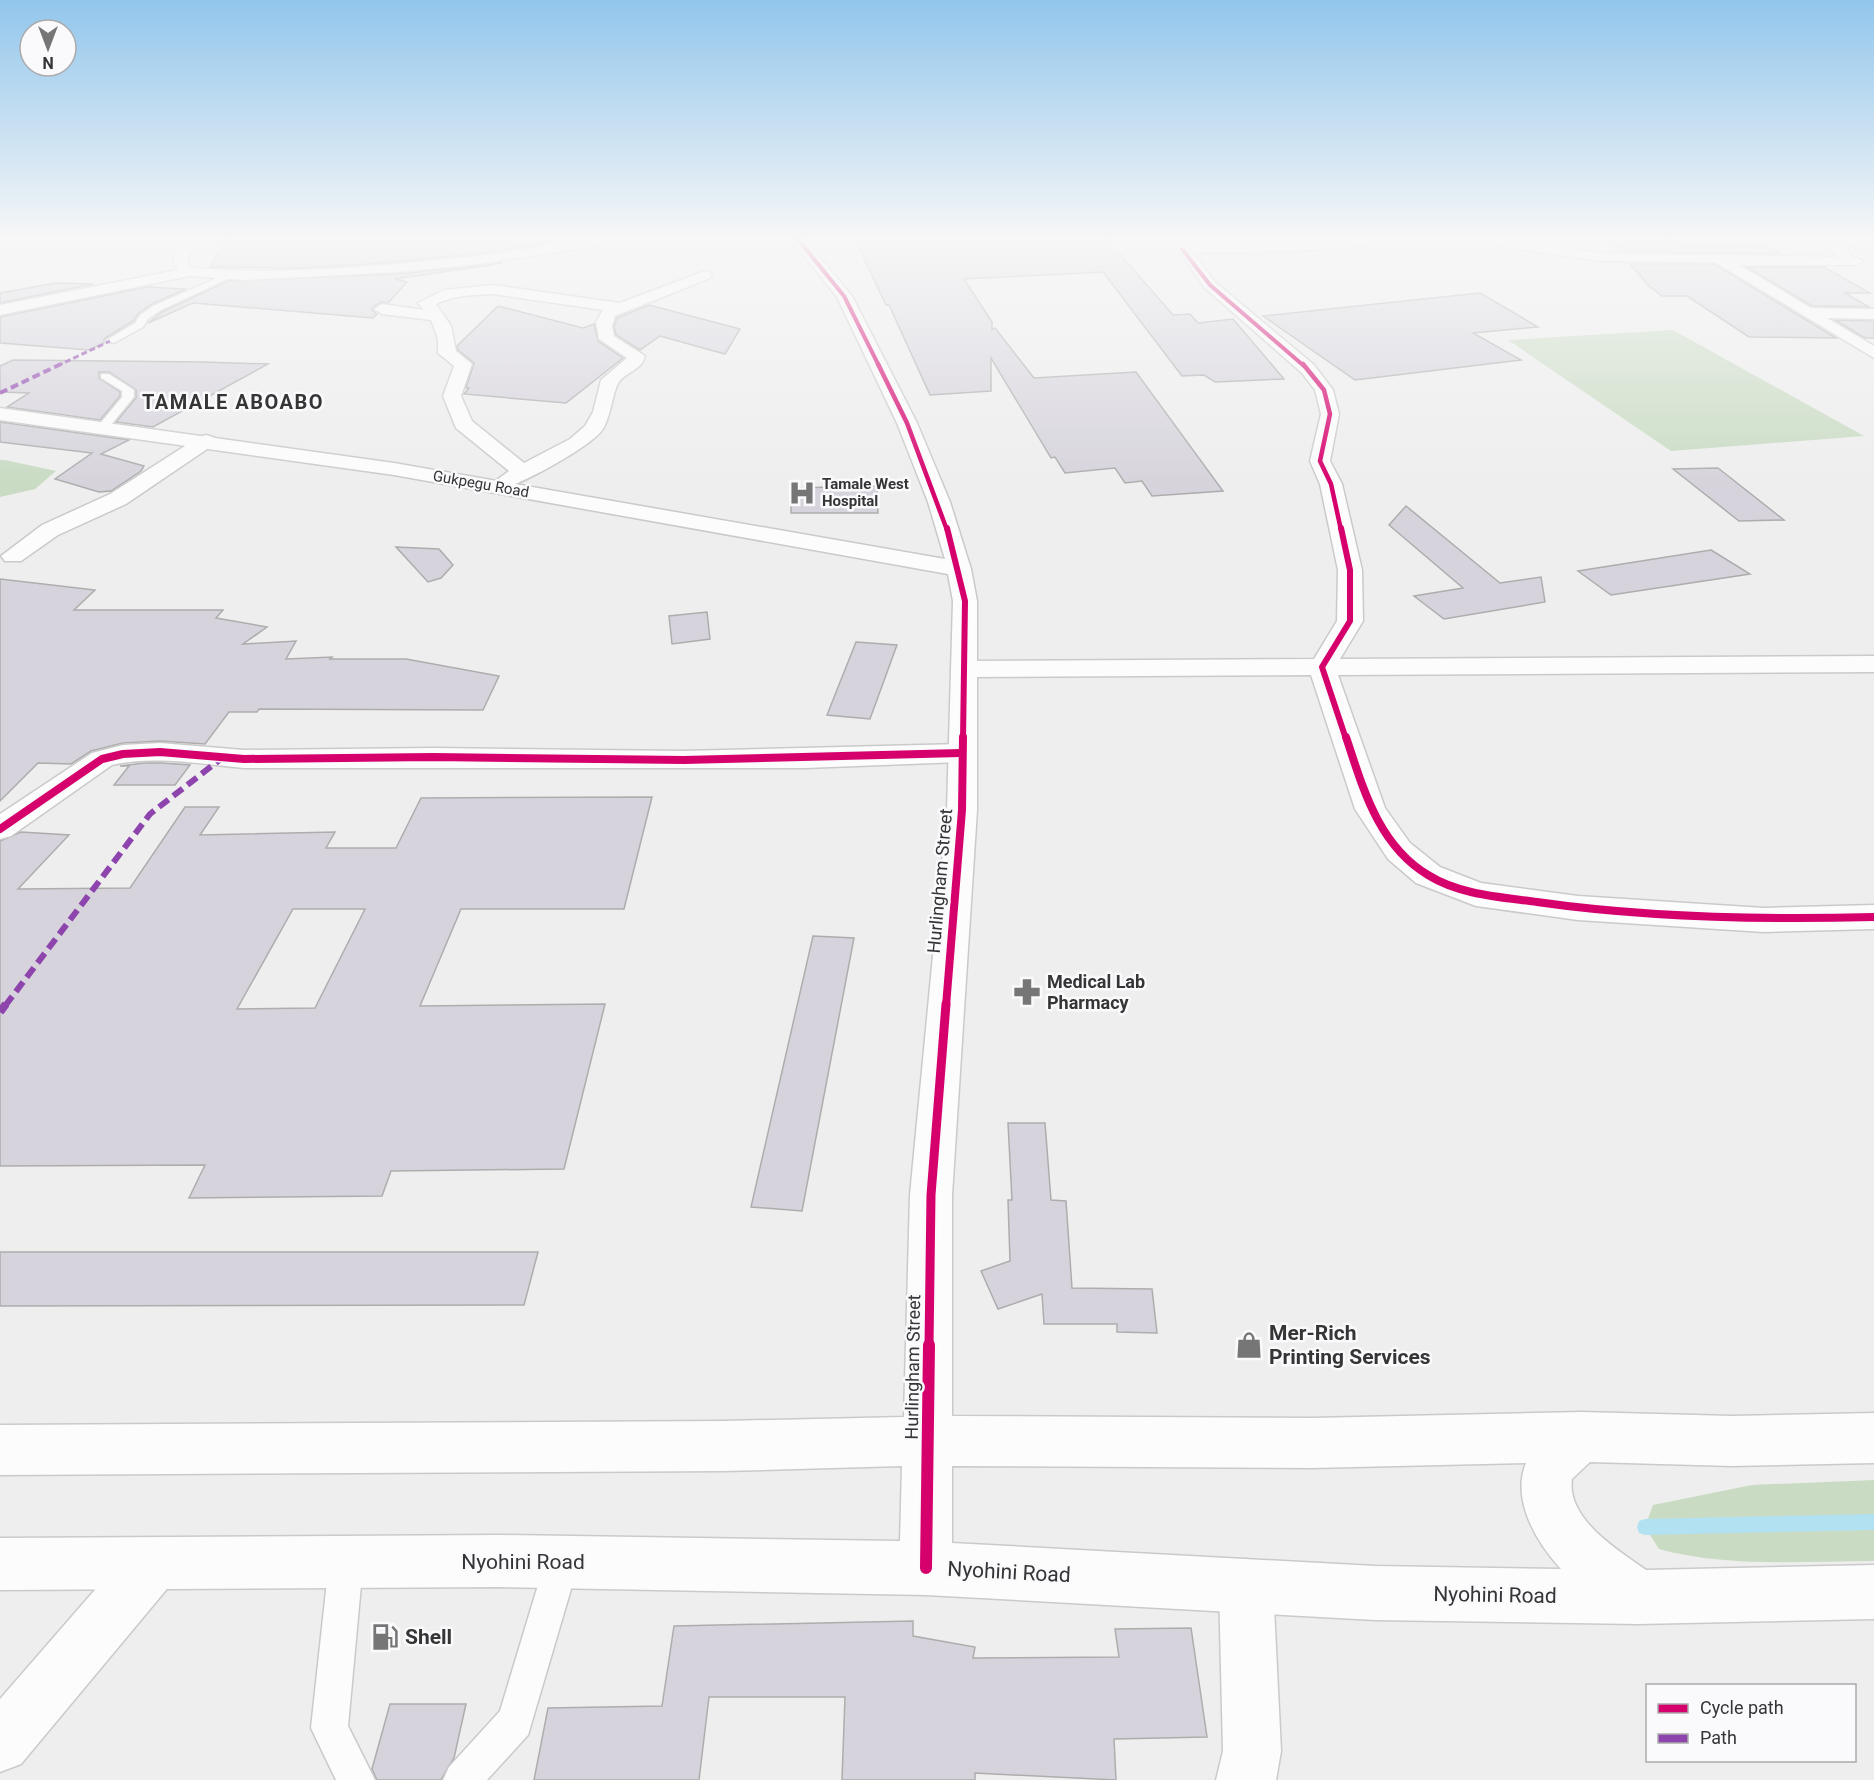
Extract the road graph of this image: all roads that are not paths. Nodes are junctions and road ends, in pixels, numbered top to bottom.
1 (142, 320) edge
2 (439, 320) edge
3 (605, 320) edge
4 (856, 320) edge
5 (1251, 320) edge
6 (1819, 320) edge
7 (110, 341) dead end
8 (1874, 353) edge
9 (105, 376) dead end
10 (0, 414) edge
11 (103, 427) junction
12 (206, 441) junction
13 (523, 472) junction
14 (496, 487) junction
15 (13, 556) dead end
16 (959, 569) junction
17 (1874, 664) edge
18 (1322, 667) junction
19 (963, 669) junction
20 (961, 753) junction
21 (0, 830) edge
22 (1874, 917) edge
23 (1582, 1437) junction
24 (1874, 1438) edge
25 (927, 1441) junction
26 (0, 1450) edge
27 (562, 1562) junction
28 (346, 1563) junction
29 (0, 1564) edge
30 (152, 1565) junction
31 (926, 1568) junction
32 (1246, 1586) junction
33 (1874, 1592) edge
34 (1638, 1596) junction
35 (0, 1743) edge
36 (356, 1780) edge
37 (462, 1780) edge
38 (1246, 1780) edge

1 - 7 lane
2 - 13 street
3 - 13 street
4 - 16 street, Hurlingham Street
5 - 18 street
6 - 8 street
9 - 11 lane
10 - 11 street, Gukpegu Road
11 - 12 street, Gukpegu Road
12 - 14 street, Gukpegu Road
12 - 15 street
13 - 14 street
14 - 16 street, Gukpegu Road
16 - 19 street, Hurlingham Street
17 - 18 street
18 - 19 street
18 - 22 street
19 - 20 street, Hurlingham Street
20 - 21 street
20 - 25 street, Hurlingham Street
23 - 24 street
23 - 25 street
23 - 34 street
25 - 26 street
25 - 31 street, Hurlingham Street
27 - 28 street, Nyohini Road
27 - 31 street, Nyohini Road
27 - 37 lane
28 - 30 street, Nyohini Road
28 - 36 lane
29 - 30 street, Nyohini Road
30 - 35 street
31 - 32 street, Nyohini Road
32 - 34 street, Nyohini Road
32 - 38 street
33 - 34 street, Nyohini Road

